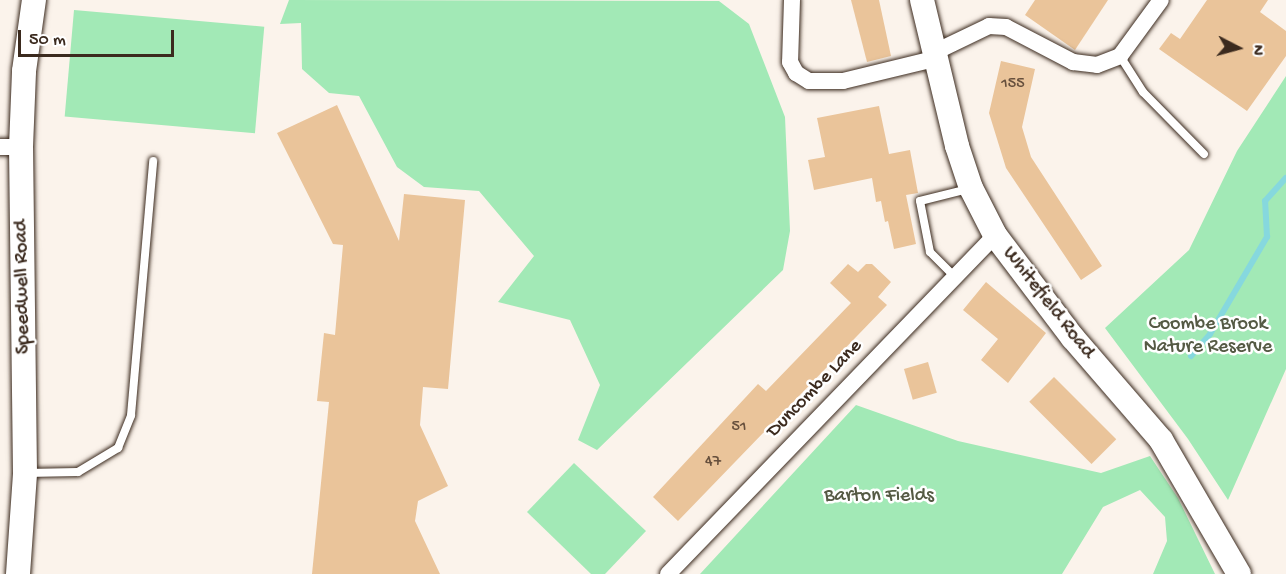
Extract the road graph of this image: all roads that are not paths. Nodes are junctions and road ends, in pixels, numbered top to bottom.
1 (34, 0) edge
2 (792, 0) edge
3 (922, 0) edge
4 (1161, 0) edge
5 (934, 56) junction
6 (1120, 56) junction
7 (11, 147) edge
8 (1204, 154) dead end
9 (153, 161) dead end
10 (971, 188) junction
11 (995, 235) junction
12 (954, 276) junction
13 (25, 473) junction
14 (18, 574) edge
15 (668, 574) edge
16 (1239, 574) edge

1 - 7 main road, Speedwell Road
2 - 5 street
3 - 5 main road, Whitefield Road
4 - 6 street
5 - 6 street
5 - 10 main road, Whitefield Road
6 - 8 lane
7 - 13 main road, Speedwell Road
9 - 13 lane
10 - 11 main road, Whitefield Road
10 - 12 lane
11 - 12 street, Duncombe Lane
11 - 16 main road, Whitefield Road
12 - 15 street, Duncombe Lane
13 - 14 main road, Speedwell Road

